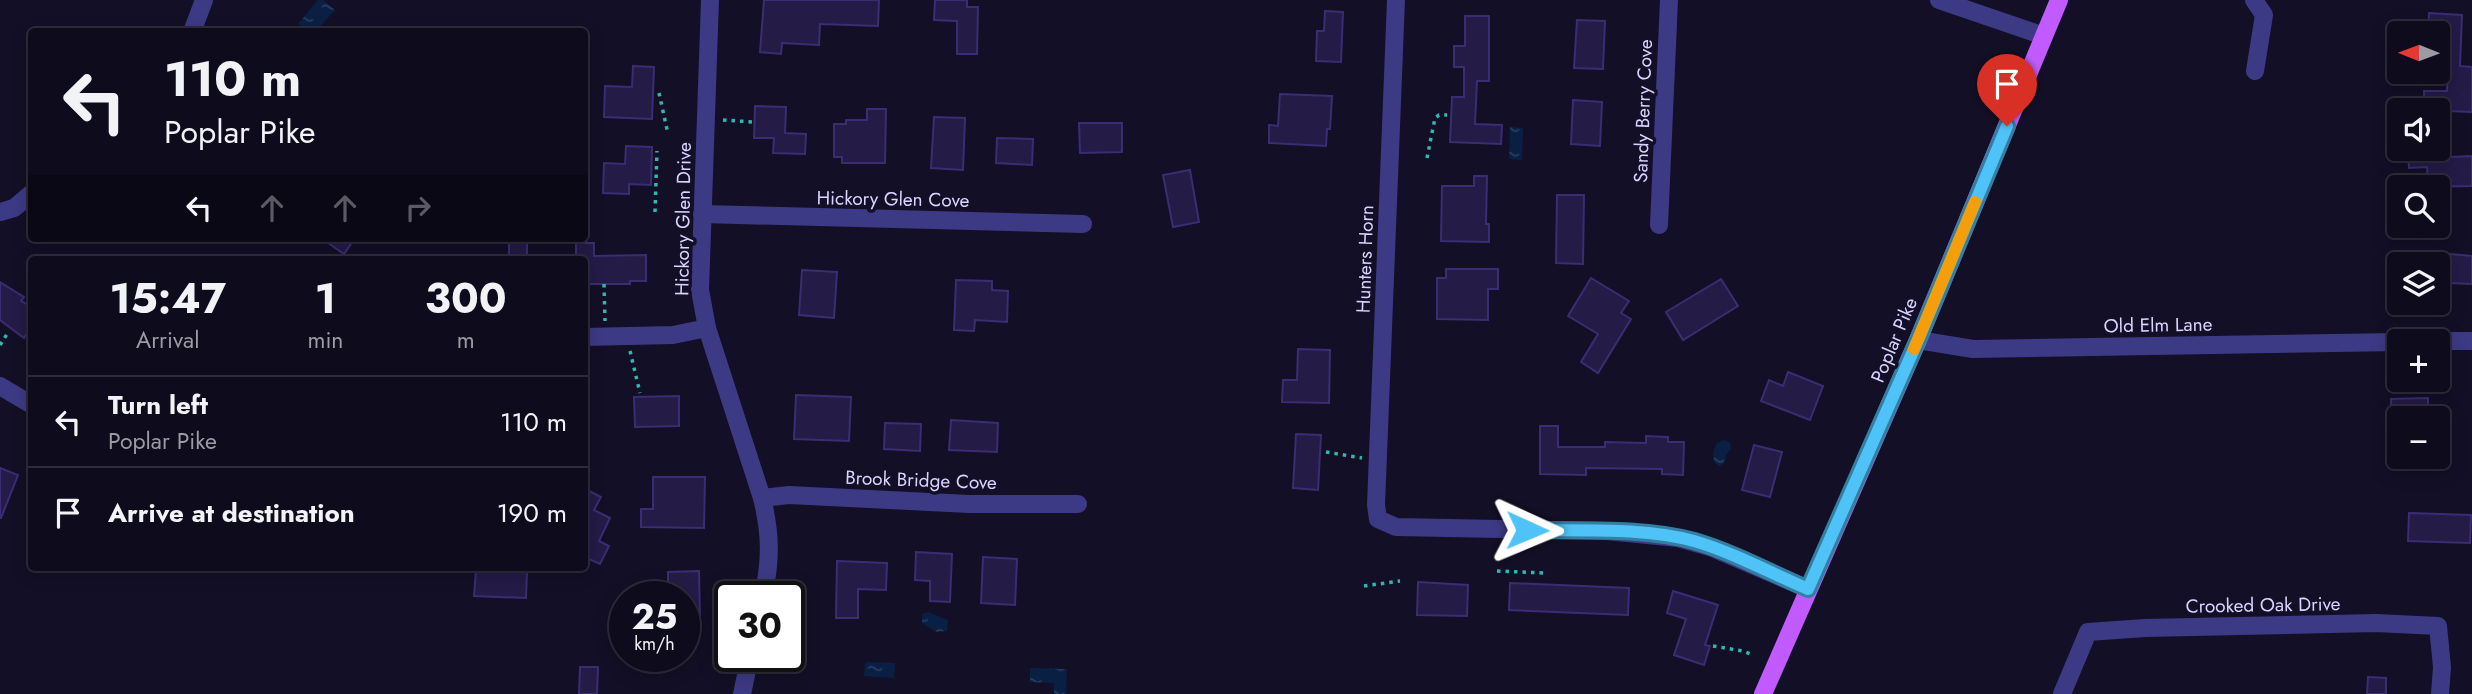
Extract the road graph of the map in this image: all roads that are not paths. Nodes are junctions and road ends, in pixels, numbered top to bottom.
1 (204, 0) edge
2 (710, 0) edge
3 (1395, 0) edge
4 (1669, 0) edge
5 (1939, 0) edge
6 (2059, 0) edge
7 (2254, 0) edge
8 (194, 28) edge
9 (2044, 36) junction
10 (2255, 71) dead end
11 (28, 196) edge
12 (0, 212) edge
13 (702, 214) junction
14 (1083, 224) dead end
15 (1659, 225) dead end
16 (708, 328) junction
17 (588, 337) edge
18 (1918, 340) junction
19 (2450, 341) edge
20 (2472, 341) edge
21 (2387, 342) edge
22 (0, 386) edge
23 (28, 403) edge
24 (762, 498) junction
25 (1078, 504) dead end
26 (765, 581) edge
27 (1808, 589) junction
28 (747, 672) edge
29 (742, 694) edge
30 (1763, 694) edge
31 (2062, 694) edge
32 (2440, 694) edge

1 - 8 street
2 - 13 street, Hickory Glen Drive
3 - 27 street, Hunters Horn
4 - 15 street, Sandy Berry Cove
5 - 9 street
6 - 9 main road, Poplar Pike
7 - 10 street
9 - 18 main road, Poplar Pike
11 - 12 street
13 - 14 street, Hickory Glen Cove
13 - 16 street, Hickory Glen Drive
16 - 17 street
16 - 24 street, Hickory Glen Drive
18 - 21 street, Old Elm Lane
18 - 27 main road, Poplar Pike
19 - 20 street
22 - 23 street
24 - 25 street, Brook Bridge Cove
24 - 26 street, Hickory Glen Drive
27 - 30 main road, Poplar Pike
28 - 29 street
31 - 32 street, Crooked Oak Drive

